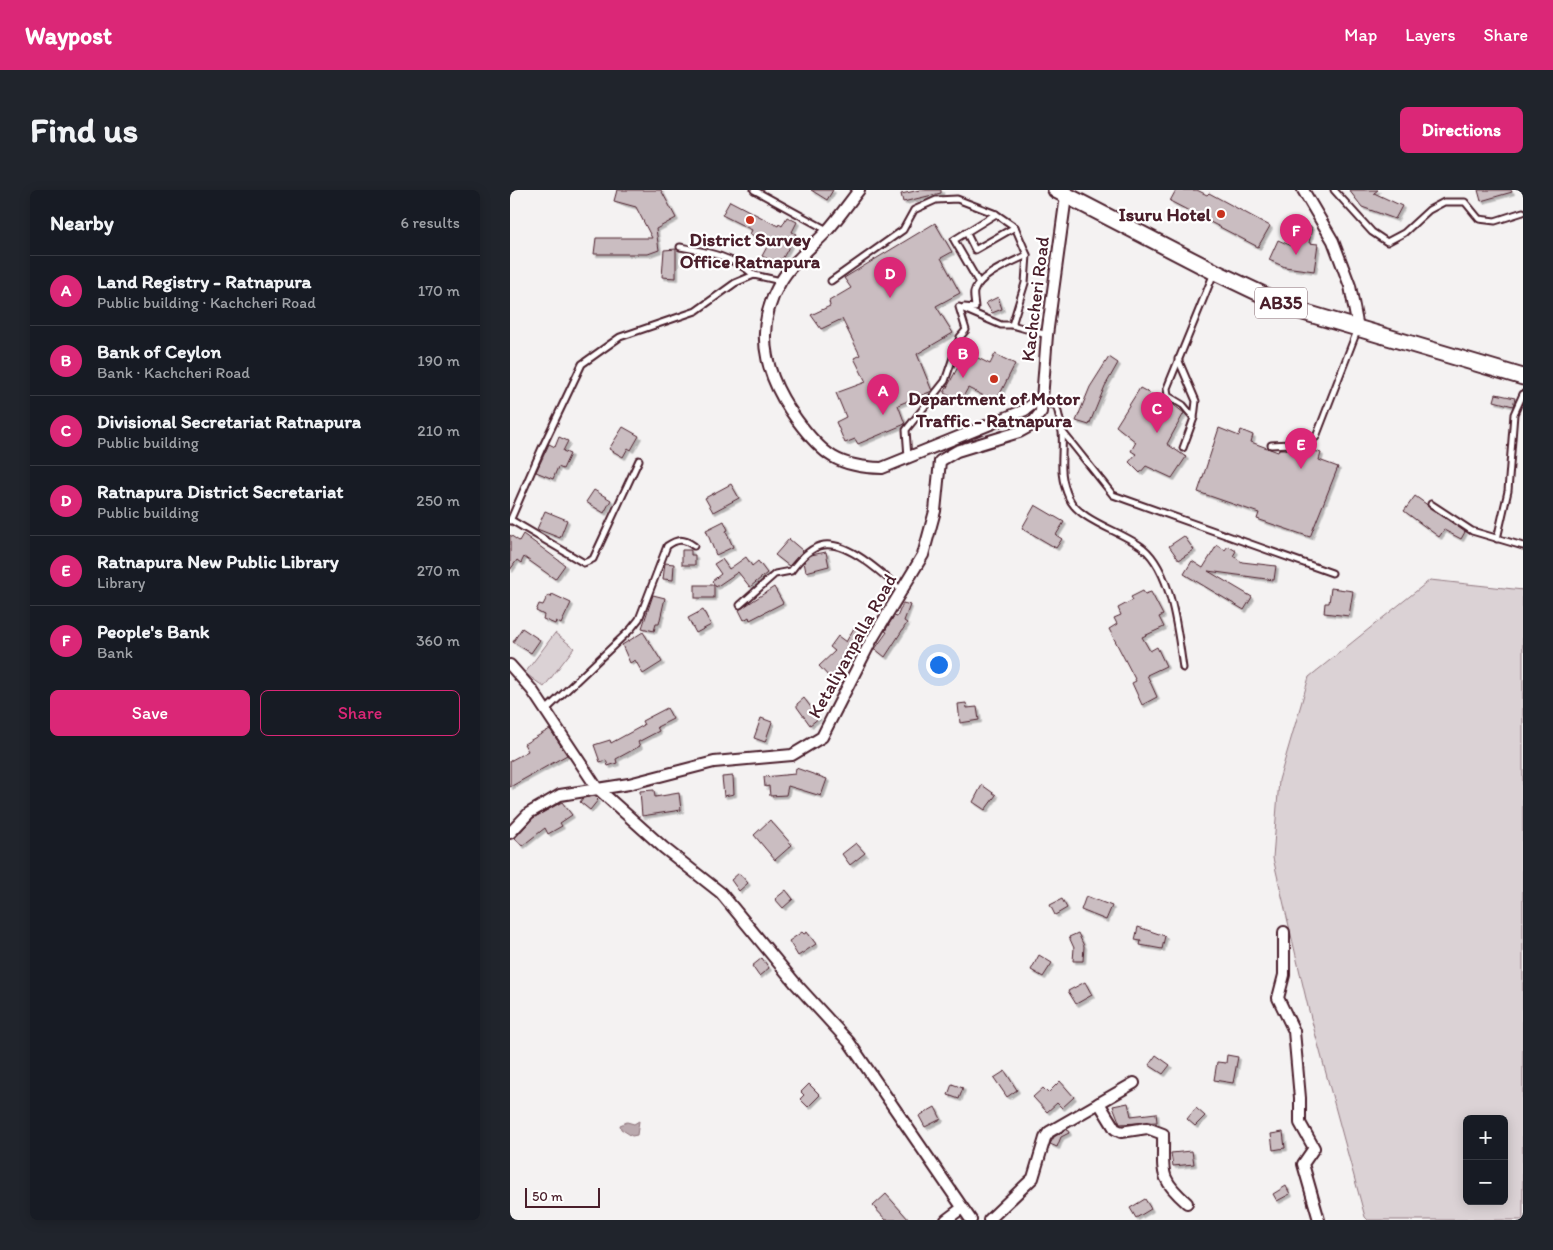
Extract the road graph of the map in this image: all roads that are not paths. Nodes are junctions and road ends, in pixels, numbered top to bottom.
1 (754, 190) edge
2 (859, 190) edge
3 (1303, 190) edge
4 (1334, 190) edge
5 (1061, 193) edge
6 (1523, 212) edge
7 (996, 214) junction
8 (1015, 227) junction
9 (828, 230) junction
10 (966, 232) junction
11 (680, 247) dead end
12 (1027, 255) junction
13 (1215, 272) junction
14 (754, 275) junction
15 (781, 281) junction
16 (831, 281) dead end
17 (979, 283) junction
18 (959, 307) junction
19 (1012, 325) junction
20 (1358, 328) junction
21 (1047, 335) junction
22 (1178, 359) junction
23 (1523, 377) edge
24 (1523, 394) edge
25 (1042, 398) junction
26 (1194, 418) junction
27 (1062, 431) junction
28 (1271, 445) dead end
29 (1183, 448) dead end
30 (908, 457) junction
31 (639, 460) dead end
32 (1431, 504) dead end
33 (510, 521) edge
34 (1498, 539) junction
35 (694, 546) dead end
36 (1523, 546) edge
37 (1332, 573) dead end
38 (902, 590) junction
39 (740, 605) dead end
40 (510, 665) edge
41 (1183, 668) dead end
42 (545, 710) junction
43 (597, 788) junction
44 (510, 833) edge
45 (1284, 932) dead end
46 (1134, 1083) dead end
47 (1098, 1103) junction
48 (1187, 1203) dead end
49 (962, 1208) junction
50 (946, 1220) edge
51 (971, 1220) edge
52 (989, 1220) edge
53 (1319, 1220) edge

1 - 9 lane
2 - 9 street
3 - 20 street
4 - 6 lane
5 - 13 main road, AB35
5 - 21 street, Kachcheri Road
7 - 8 lane
7 - 10 lane
7 - 16 lane
8 - 10 lane
8 - 12 lane
9 - 15 street
10 - 17 lane
11 - 14 lane
12 - 17 lane
12 - 19 lane
13 - 20 main road, AB35
13 - 22 lane
14 - 15 lane
14 - 33 lane
15 - 30 street
17 - 18 lane
18 - 19 lane
18 - 30 lane
19 - 21 lane
20 - 23 main road, AB35
20 - 28 lane
21 - 25 street, Kachcheri Road
22 - 26 lane
22 - 26 lane
24 - 34 lane
25 - 27 lane
25 - 30 street
25 - 38 street, Ketaliyanpalla Road
26 - 29 lane
27 - 37 lane
27 - 41 lane
31 - 33 lane
32 - 34 lane
34 - 36 lane
35 - 42 lane
38 - 39 lane
38 - 43 street, Ketaliyanpalla Road
40 - 42 street
42 - 43 street
43 - 44 street, Ketaliyanpalla Road
43 - 49 street
45 - 53 street
46 - 47 street
47 - 48 street
47 - 52 street
49 - 50 street
49 - 51 street

